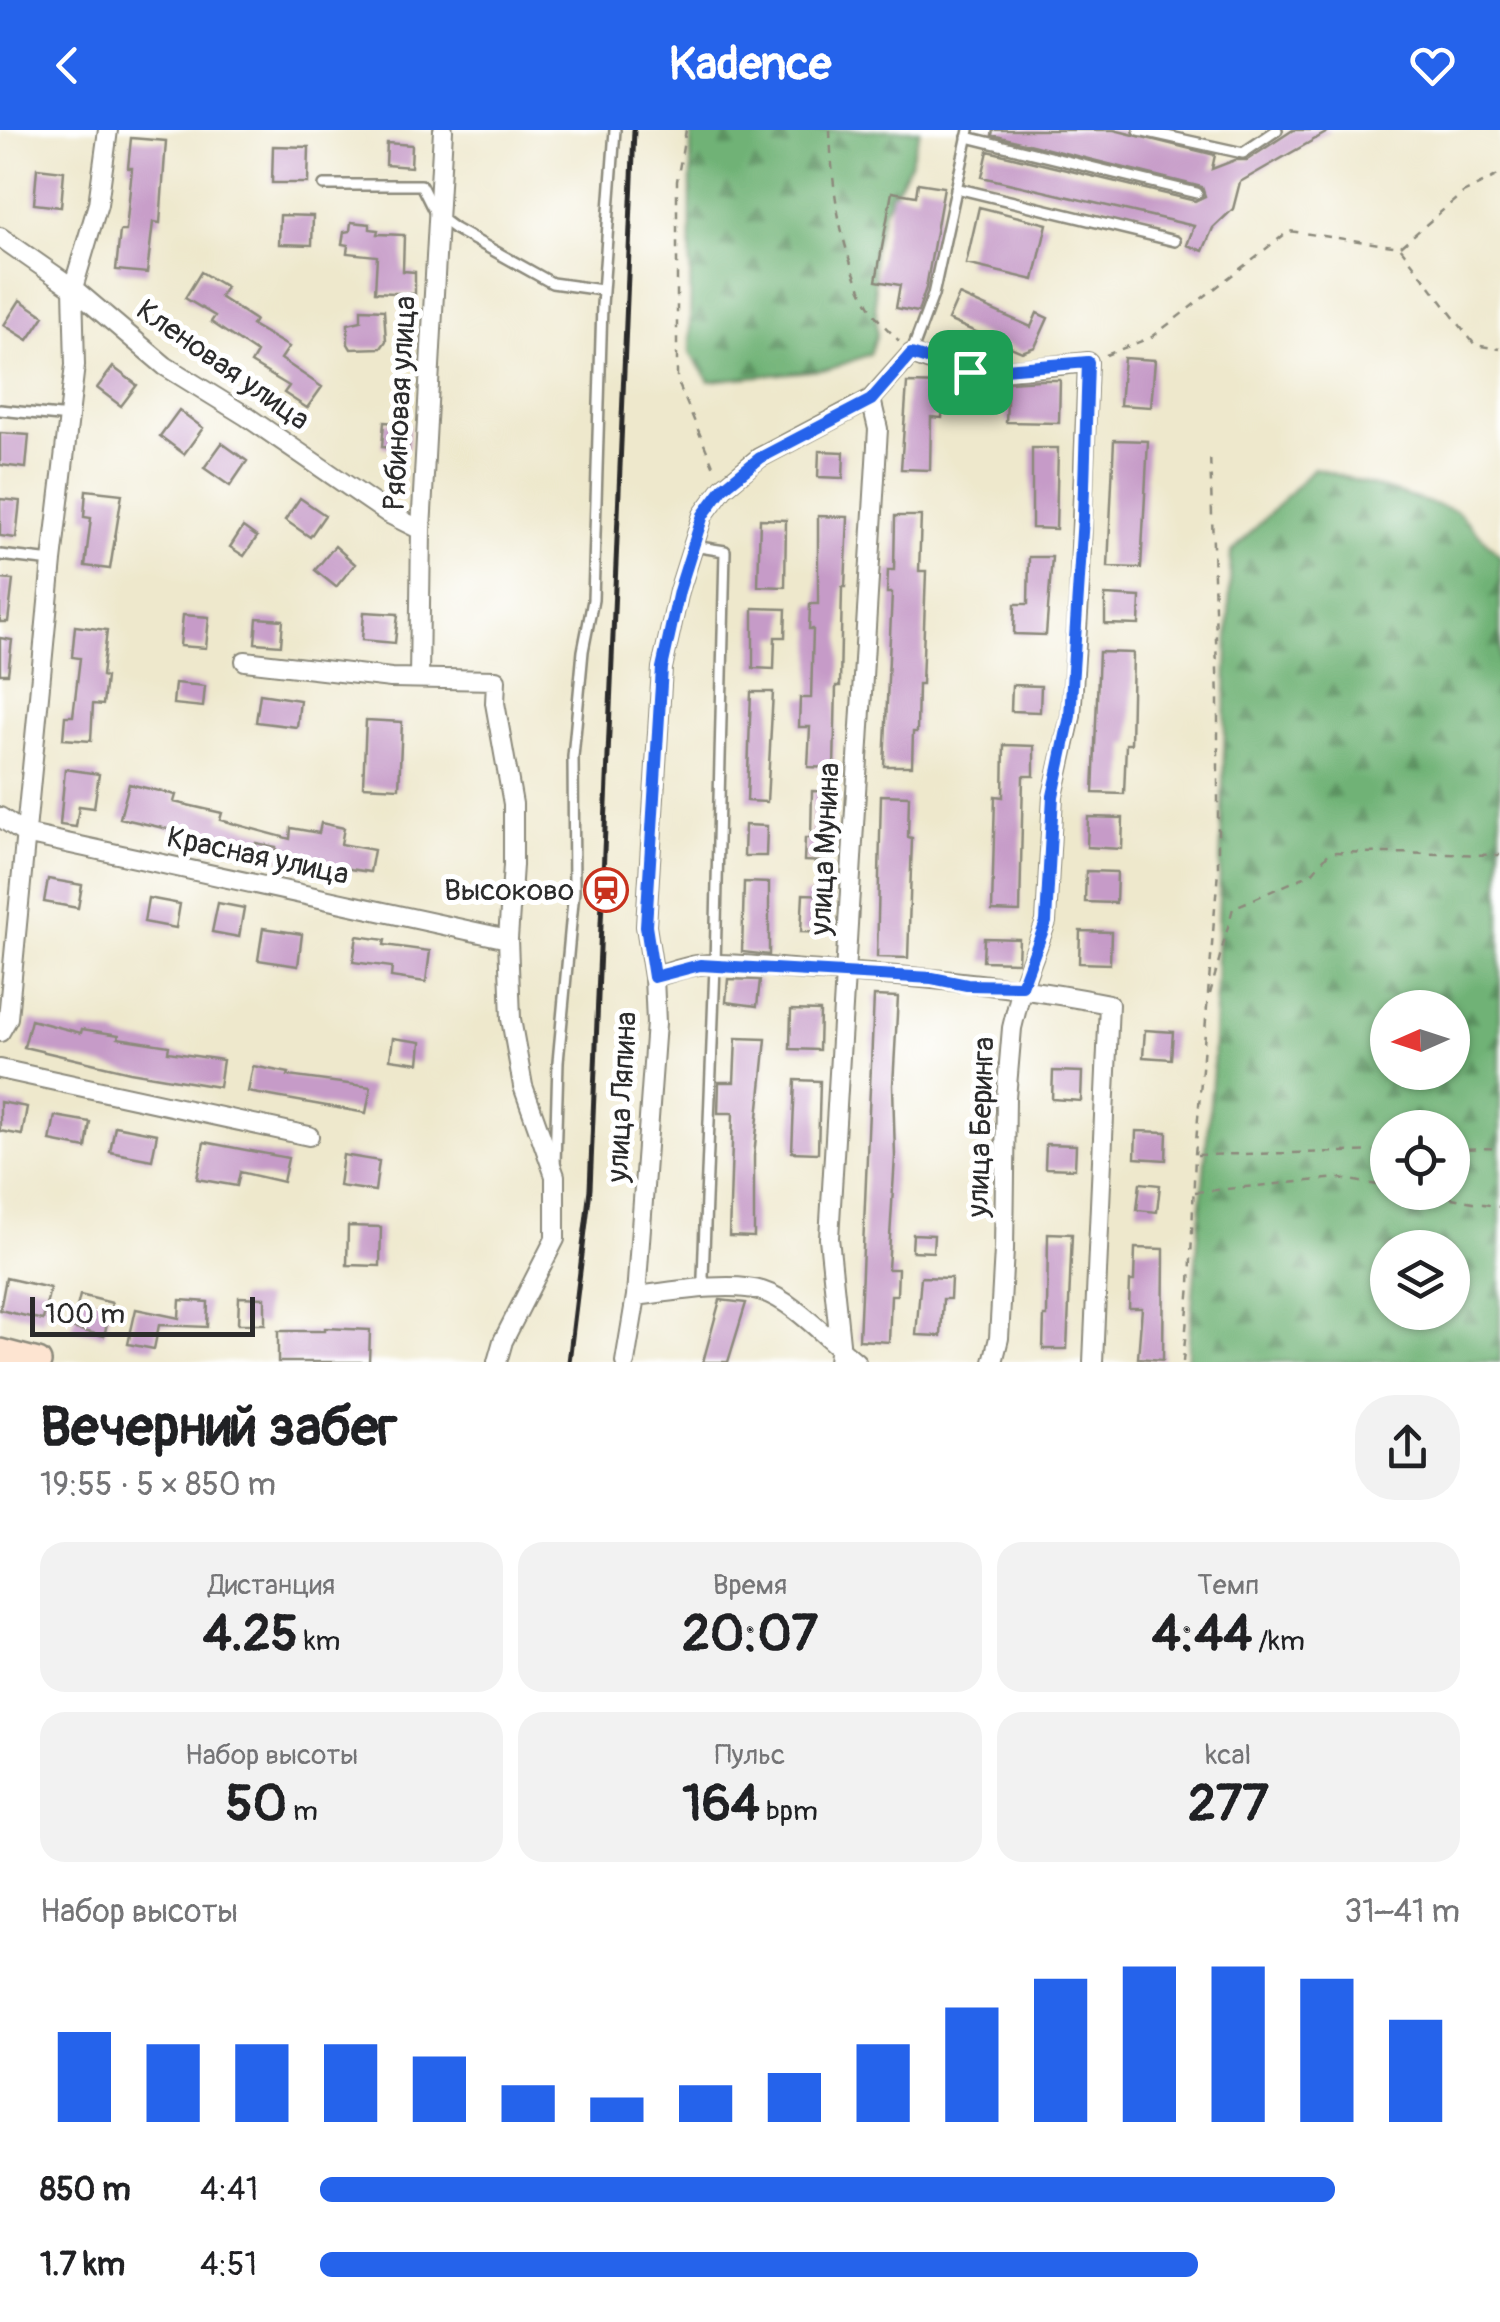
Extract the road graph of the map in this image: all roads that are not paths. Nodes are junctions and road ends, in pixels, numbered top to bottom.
1 (108, 130) edge
2 (442, 130) edge
3 (615, 130) edge
4 (1139, 130) edge
5 (1278, 130) edge
6 (968, 134) edge
7 (324, 186) dead end
8 (956, 188) junction
9 (1197, 193) dead end
10 (436, 215) junction
11 (0, 237) edge
12 (1175, 241) dead end
13 (73, 288) junction
14 (602, 290) junction
15 (911, 354) junction
16 (871, 400) junction
17 (0, 410) edge
18 (68, 418) junction
19 (421, 530) junction
20 (693, 546) junction
21 (0, 556) edge
22 (52, 561) junction
23 (245, 661) dead end
24 (419, 678) junction
25 (0, 818) edge
26 (25, 834) junction
27 (508, 939) junction
28 (715, 966) junction
29 (846, 972) junction
30 (654, 977) junction
31 (1022, 986) junction
32 (0, 1032) edge
33 (0, 1069) edge
34 (309, 1136) dead end
35 (555, 1176) junction
36 (706, 1287) junction
37 (636, 1296) junction
38 (0, 1352) edge
39 (839, 1356) edge
40 (38, 1362) edge
41 (497, 1362) edge
42 (625, 1362) edge
43 (856, 1362) edge
44 (993, 1362) edge
45 (1093, 1362) edge

1 - 13 street
2 - 10 street, Рябиновая улица
3 - 14 lane
4 - 5 lane
6 - 8 lane
6 - 9 lane
7 - 10 lane
8 - 12 lane
8 - 15 lane
10 - 14 lane
10 - 19 street, Рябиновая улица
11 - 13 street, Кленовая улица
13 - 18 street
13 - 19 street, Кленовая улица
14 - 35 lane
15 - 16 street
15 - 31 street, улица Беринга
16 - 20 street, улица Ляпина
16 - 29 street, улица Мунина
17 - 18 lane
18 - 22 street
19 - 24 street, Рябиновая улица
20 - 28 lane
20 - 30 street, улица Ляпина
21 - 22 lane
22 - 26 street
23 - 24 street
24 - 27 street
25 - 26 street, Красная улица
26 - 27 street, Красная улица
26 - 32 street
27 - 35 street
28 - 29 street
28 - 30 street
28 - 36 lane
29 - 31 street
29 - 39 street, улица Мунина
30 - 37 street, улица Ляпина
31 - 44 street, улица Беринга
31 - 45 street
33 - 34 street
35 - 41 street
36 - 37 street
36 - 39 street
37 - 42 street, улица Ляпина
38 - 40 street
39 - 43 street

